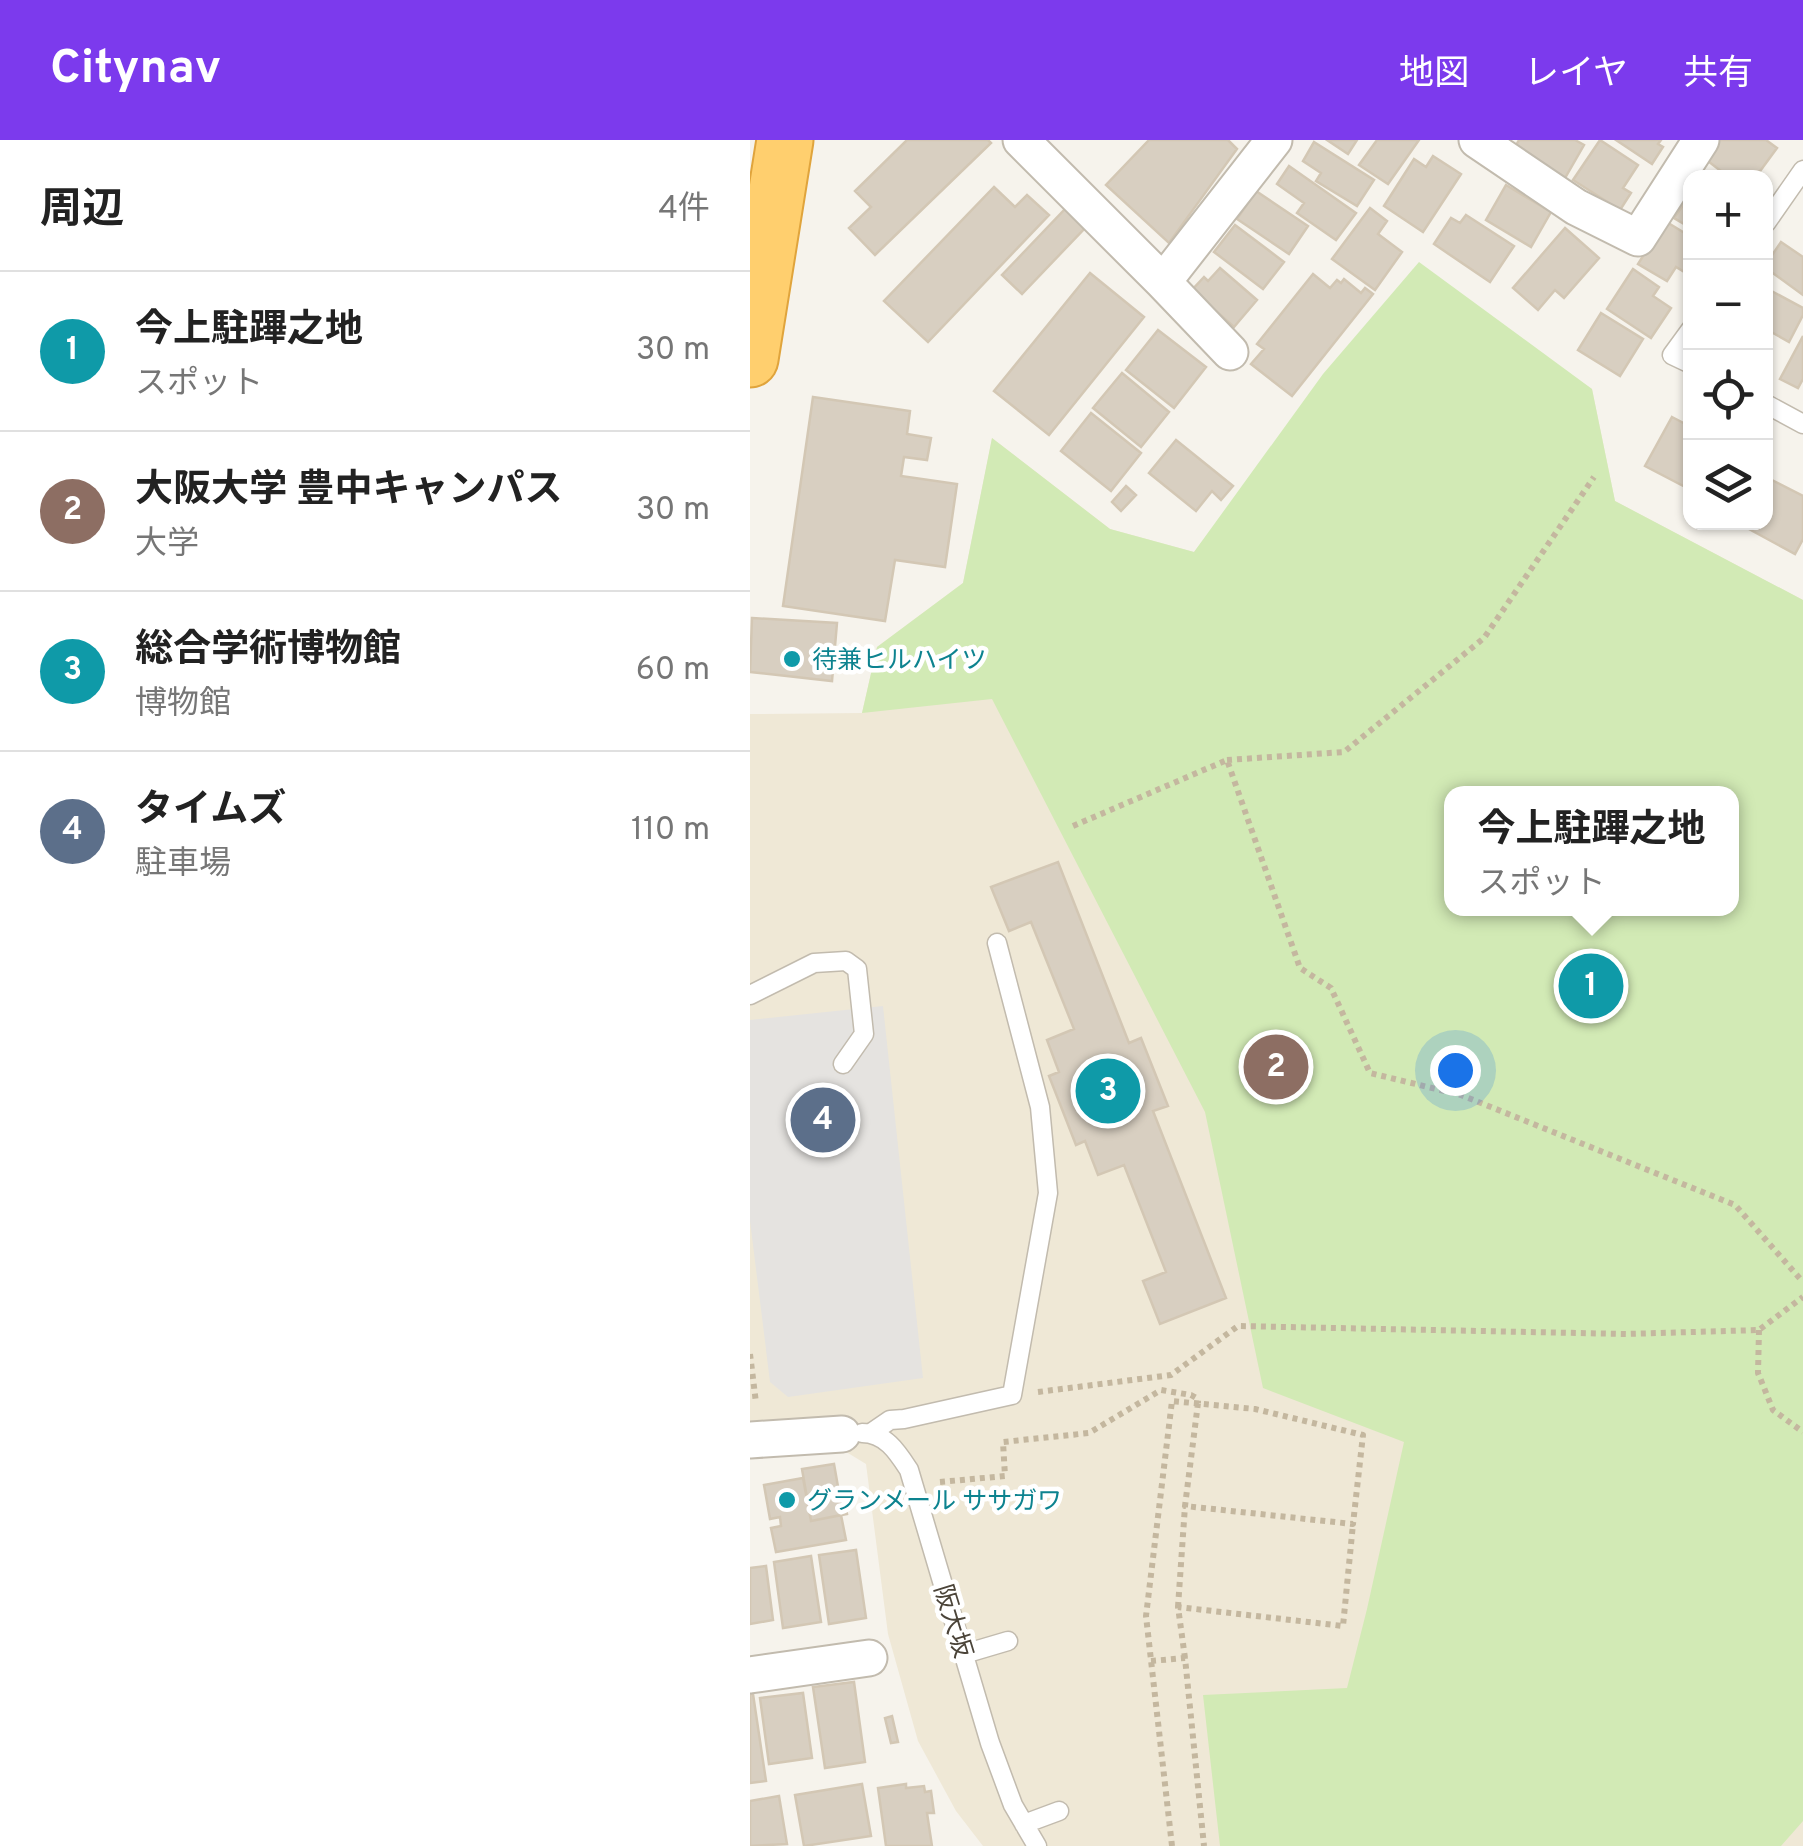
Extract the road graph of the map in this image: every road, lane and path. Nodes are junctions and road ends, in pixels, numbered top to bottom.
1 (785, 140) edge
2 (1021, 140) edge
3 (1274, 140) edge
4 (1702, 140) edge
5 (1485, 142) edge
6 (1803, 170) edge
7 (1773, 213) edge
8 (1163, 282) junction
9 (1683, 339) edge
10 (1230, 352) dead end
11 (750, 359) edge
12 (1683, 360) edge
13 (1773, 408) edge
14 (1803, 424) edge
15 (1594, 477) dead end
16 (1227, 760) junction
17 (1073, 826) dead end
18 (997, 942) dead end
19 (750, 995) edge
20 (843, 1064) dead end
21 (1803, 1282) edge
22 (1803, 1297) edge
23 (1759, 1330) junction
24 (750, 1354) edge
25 (1012, 1396) junction
26 (1198, 1403) junction
27 (1803, 1432) edge
28 (856, 1433) junction
29 (755, 1440) edge
30 (914, 1485) junction
31 (1185, 1506) junction
32 (1353, 1524) junction
33 (1178, 1606) junction
34 (1008, 1641) dead end
35 (964, 1654) junction
36 (869, 1658) dead end
37 (1185, 1658) junction
38 (1151, 1661) junction
39 (750, 1675) edge
40 (1059, 1811) dead end
41 (1024, 1824) junction
42 (1037, 1846) edge
43 (1172, 1846) edge
44 (1204, 1846) edge

1 - 11 highway
2 - 8 street
3 - 8 street
4 - 5 street
6 - 7 lane
8 - 10 street
9 - 12 lane
13 - 14 lane
15 - 16 path
16 - 17 path
16 - 21 path
18 - 25 lane
19 - 20 lane
22 - 23 path
23 - 25 path
23 - 27 path
24 - 29 path
25 - 28 lane
26 - 30 path
26 - 31 path
26 - 32 path
26 - 38 path
28 - 29 street
28 - 30 lane, 阪大坂
30 - 35 lane, 阪大坂
31 - 32 path
31 - 33 path
32 - 33 path
33 - 37 path
34 - 35 lane
35 - 41 lane, 阪大坂
36 - 39 street
37 - 38 path
37 - 44 path
38 - 43 path
40 - 41 lane
41 - 42 lane, 阪大坂

